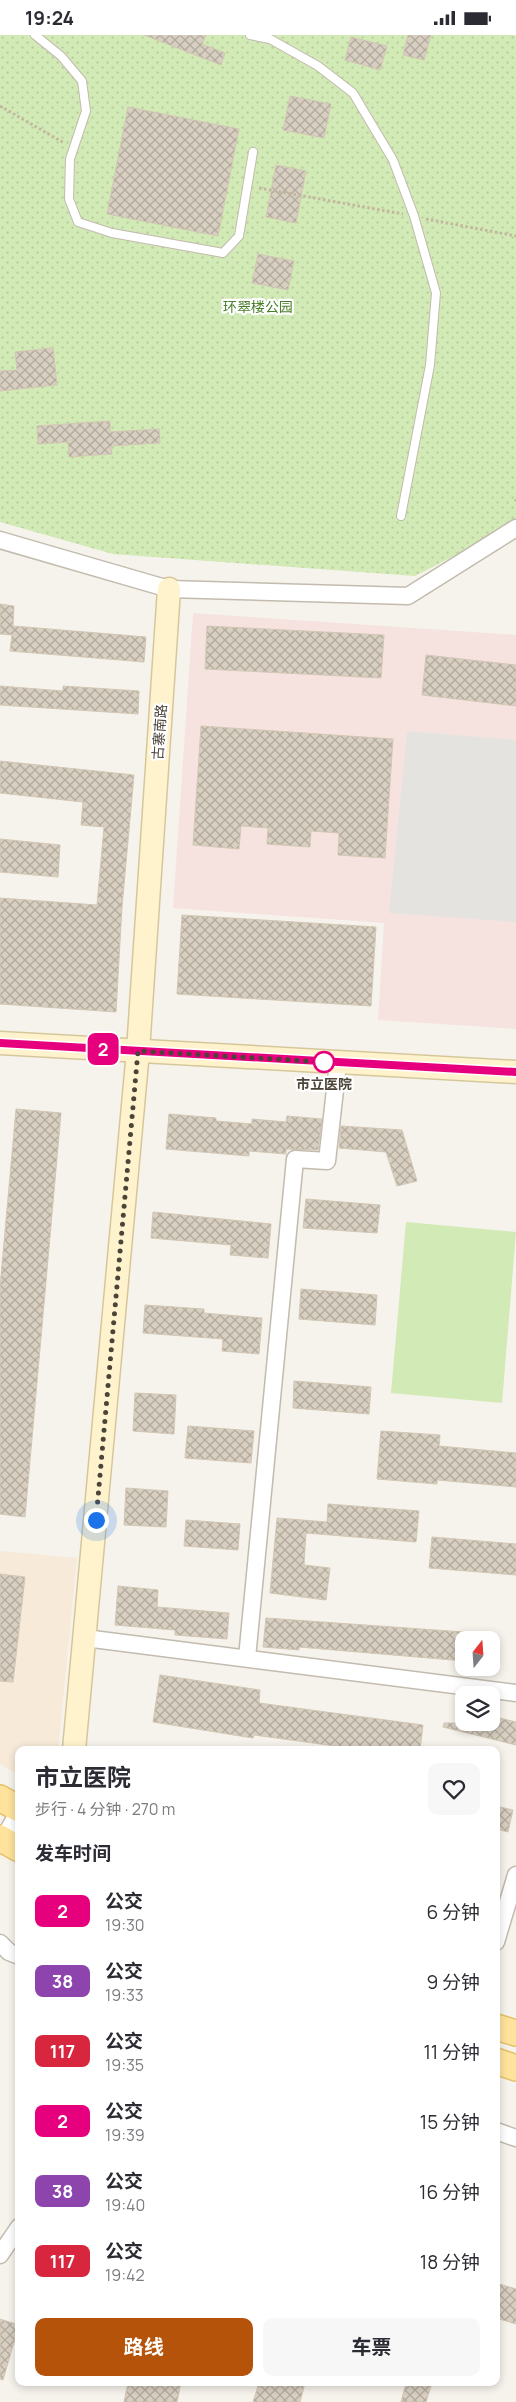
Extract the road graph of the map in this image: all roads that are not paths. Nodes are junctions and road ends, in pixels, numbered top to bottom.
1 (35, 35) edge
2 (250, 35) edge
3 (253, 152) dead end
4 (401, 516) dead end
5 (516, 528) edge
6 (0, 540) edge
7 (169, 589) junction
8 (0, 1043) edge
9 (138, 1051) junction
10 (338, 1063) junction
11 (516, 1072) edge
12 (85, 1637) junction
13 (247, 1658) junction
14 (516, 1693) edge
15 (74, 1746) edge
16 (0, 1798) edge
17 (15, 1807) edge
18 (15, 1819) edge
19 (5, 1843) edge
20 (516, 1875) edge
21 (500, 1929) edge
22 (0, 1943) edge
23 (15, 1954) edge
24 (500, 2028) edge
25 (516, 2033) edge
26 (500, 2062) edge
27 (516, 2068) edge
28 (500, 2132) edge
29 (516, 2138) edge
30 (15, 2233) edge
31 (0, 2255) edge

1 - 3 lane
2 - 4 lane
5 - 7 street
6 - 7 street
7 - 9 street, 古寨南路
8 - 9 street
9 - 10 street
9 - 12 street, 古寨南路
10 - 11 street
10 - 13 street
12 - 13 street
12 - 15 street, 古寨南路
13 - 14 street
16 - 17 main road
18 - 19 street
20 - 21 street
22 - 23 street
24 - 25 main road
26 - 27 main road
28 - 29 street
30 - 31 street

